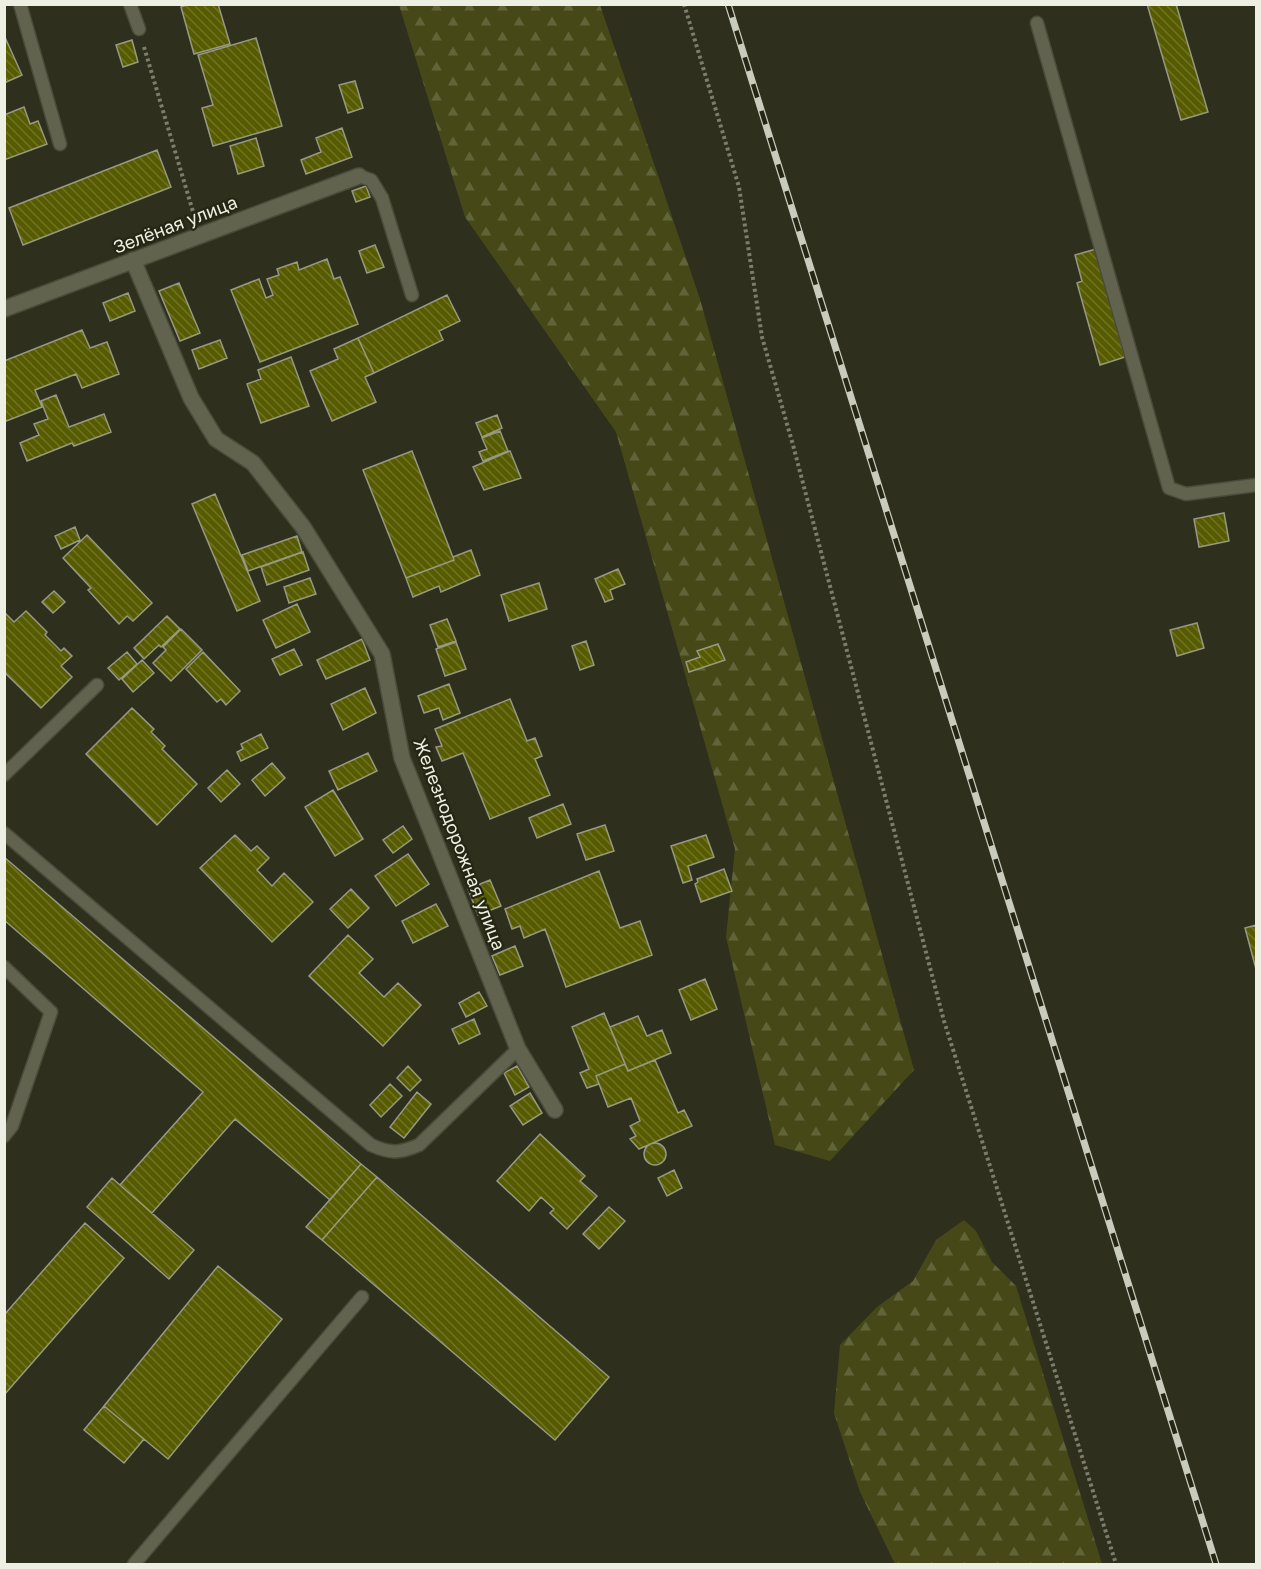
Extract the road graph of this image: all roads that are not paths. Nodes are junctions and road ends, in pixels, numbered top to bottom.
1 (20, 4) edge
2 (130, 4) edge
3 (1037, 23) dead end
4 (139, 29) road end
5 (60, 144) dead end
6 (359, 176) joint
7 (133, 260) junction
8 (412, 295) dead end
9 (4, 309) edge
10 (1257, 485) edge
11 (97, 685) dead end
12 (4, 775) edge
13 (4, 834) edge
14 (4, 967) edge
15 (518, 1050) junction
16 (555, 1110) dead end
17 (4, 1136) edge
18 (362, 1297) dead end
19 (134, 1564) edge

1 - 5 lane
2 - 4 lane
3 - 10 lane
6 - 7 street, Зелёная улица
6 - 8 lane
7 - 9 street, Зелёная улица
7 - 15 street, Железнодорожная улица
11 - 12 lane
13 - 15 lane
14 - 17 lane
15 - 16 street, Железнодорожная улица
18 - 19 lane

